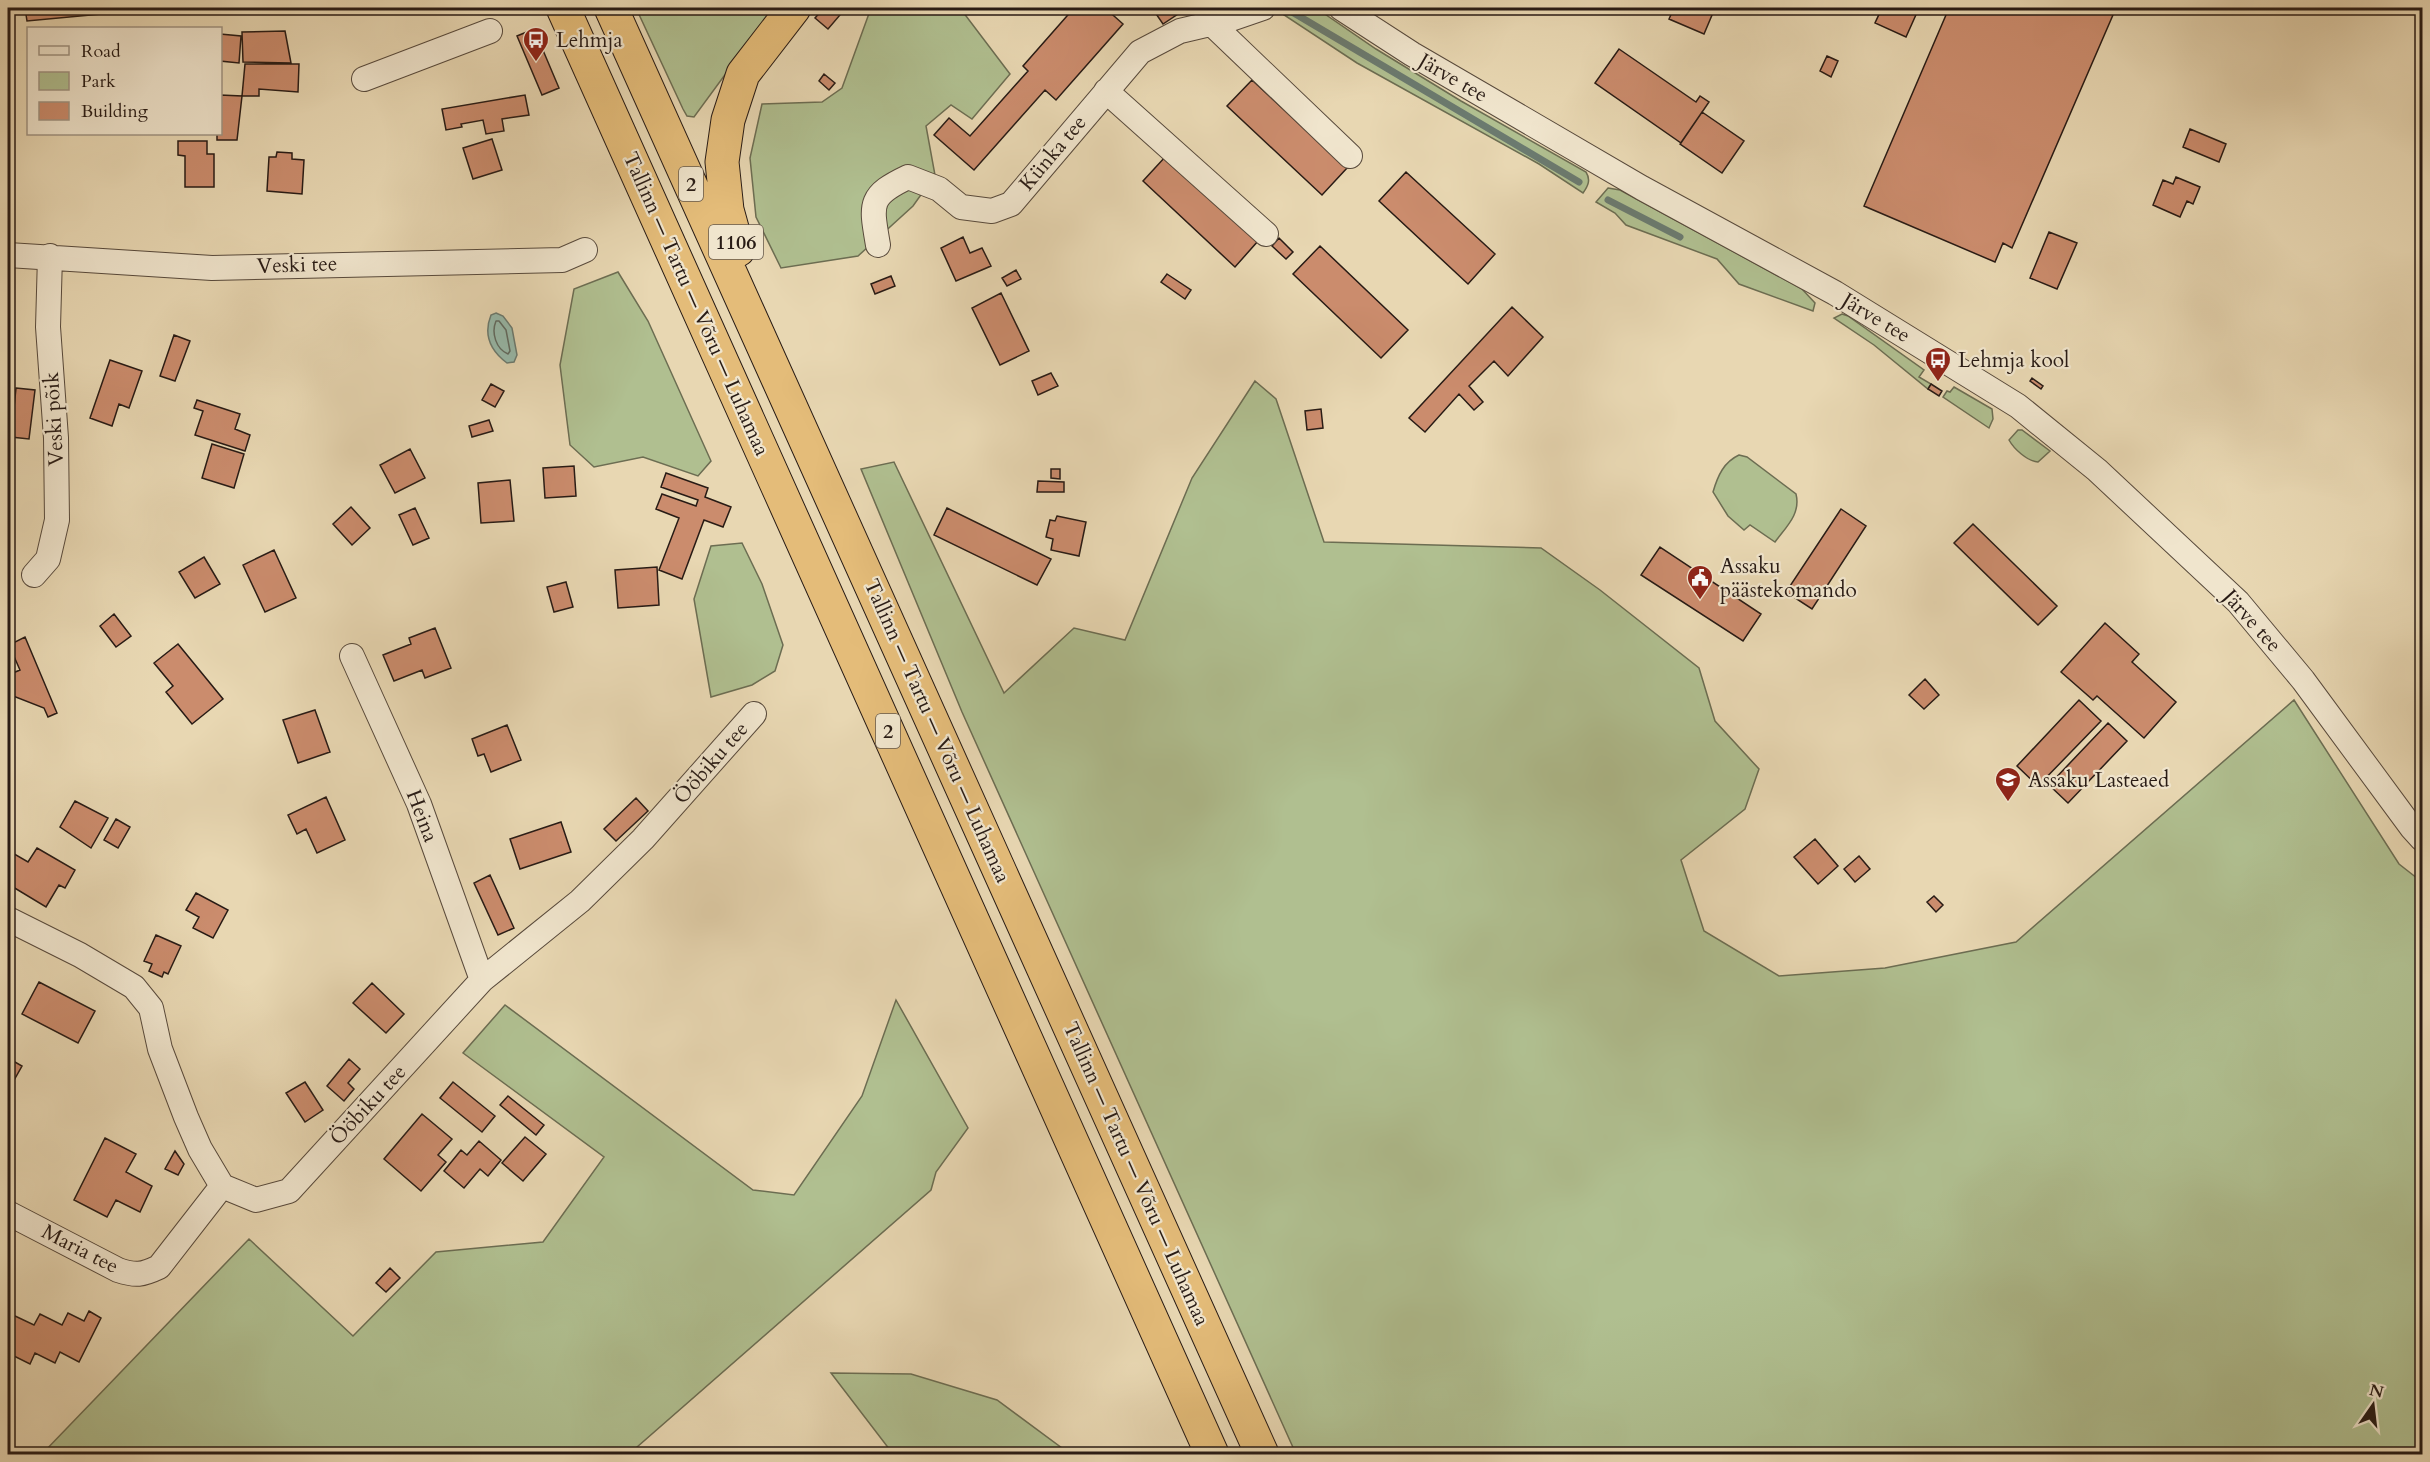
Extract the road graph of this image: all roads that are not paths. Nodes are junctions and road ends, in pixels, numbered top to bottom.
1 (563, 8) edge
2 (611, 8) edge
3 (794, 8) edge
4 (1263, 8) edge
5 (1341, 8) edge
6 (1212, 24) junction
7 (490, 31) dead end
8 (364, 79) dead end
9 (1106, 91) junction
10 (1350, 156) dead end
11 (1266, 234) dead end
12 (878, 245) dead end
13 (585, 250) dead end
14 (8, 255) edge
15 (50, 256) junction
16 (770, 361) junction
17 (34, 575) dead end
18 (352, 656) dead end
19 (754, 714) dead end
20 (2422, 839) edge
21 (8, 919) edge
22 (482, 980) junction
23 (222, 1186) junction
24 (8, 1213) edge
25 (1212, 1455) edge
26 (1262, 1455) edge

1 - 25 highway, Tallinn — Tartu — Võru — Luhamaa / 2
2 - 16 highway, Tallinn — Tartu — Võru — Luhamaa / 2
3 - 16 highway, 1106
4 - 6 street, Künka tee
5 - 20 street, Järve tee
6 - 9 street, Künka tee
6 - 10 street
7 - 8 street
9 - 11 street
9 - 12 street, Künka tee
13 - 15 street, Veski tee
14 - 15 street, Veski tee
15 - 17 street, Veski põik
16 - 26 highway, Tallinn — Tartu — Võru — Luhamaa / 2
18 - 22 street, Heina
19 - 22 street, Ööbiku tee
21 - 23 street
22 - 23 street, Ööbiku tee
23 - 24 street, Maria tee

